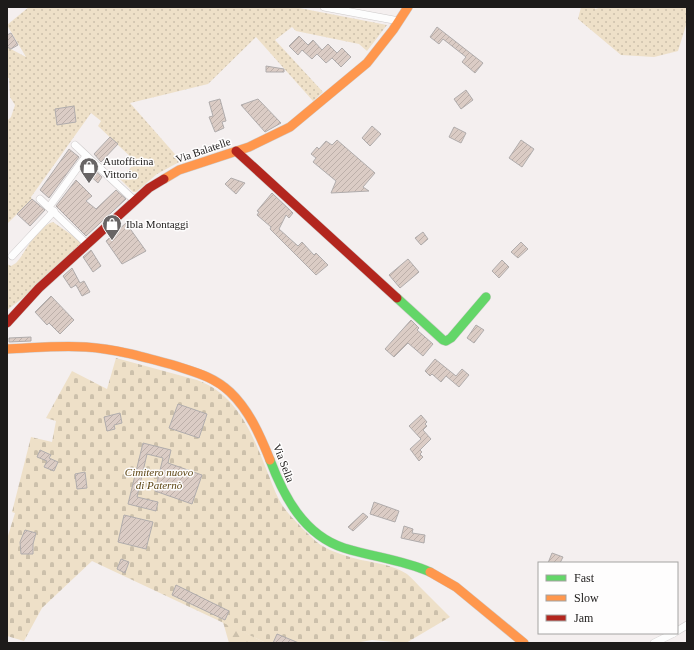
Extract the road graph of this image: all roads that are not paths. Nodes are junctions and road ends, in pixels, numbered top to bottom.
1 (324, 7) edge
2 (408, 7) edge
3 (399, 21) junction
4 (75, 145) dead end
5 (236, 151) junction
6 (86, 156) junction
7 (40, 199) dead end
8 (135, 201) junction
9 (51, 209) junction
10 (88, 245) junction
11 (12, 256) dead end
12 (486, 297) dead end
13 (8, 321) edge
14 (7, 349) edge
15 (687, 625) edge
16 (678, 630) edge
17 (672, 634) edge
18 (524, 643) edge
19 (654, 643) edge

1 - 3 street
2 - 3 street, Via Balatelle
3 - 5 street, Via Balatelle
4 - 6 street
5 - 8 street, Via Balatelle
5 - 12 street
6 - 8 street
6 - 9 street
7 - 9 street
8 - 10 street, Via Balatelle
9 - 10 street
9 - 11 street
10 - 13 street, Via Balatelle
14 - 18 street, Via Sella
15 - 16 street
17 - 19 street

